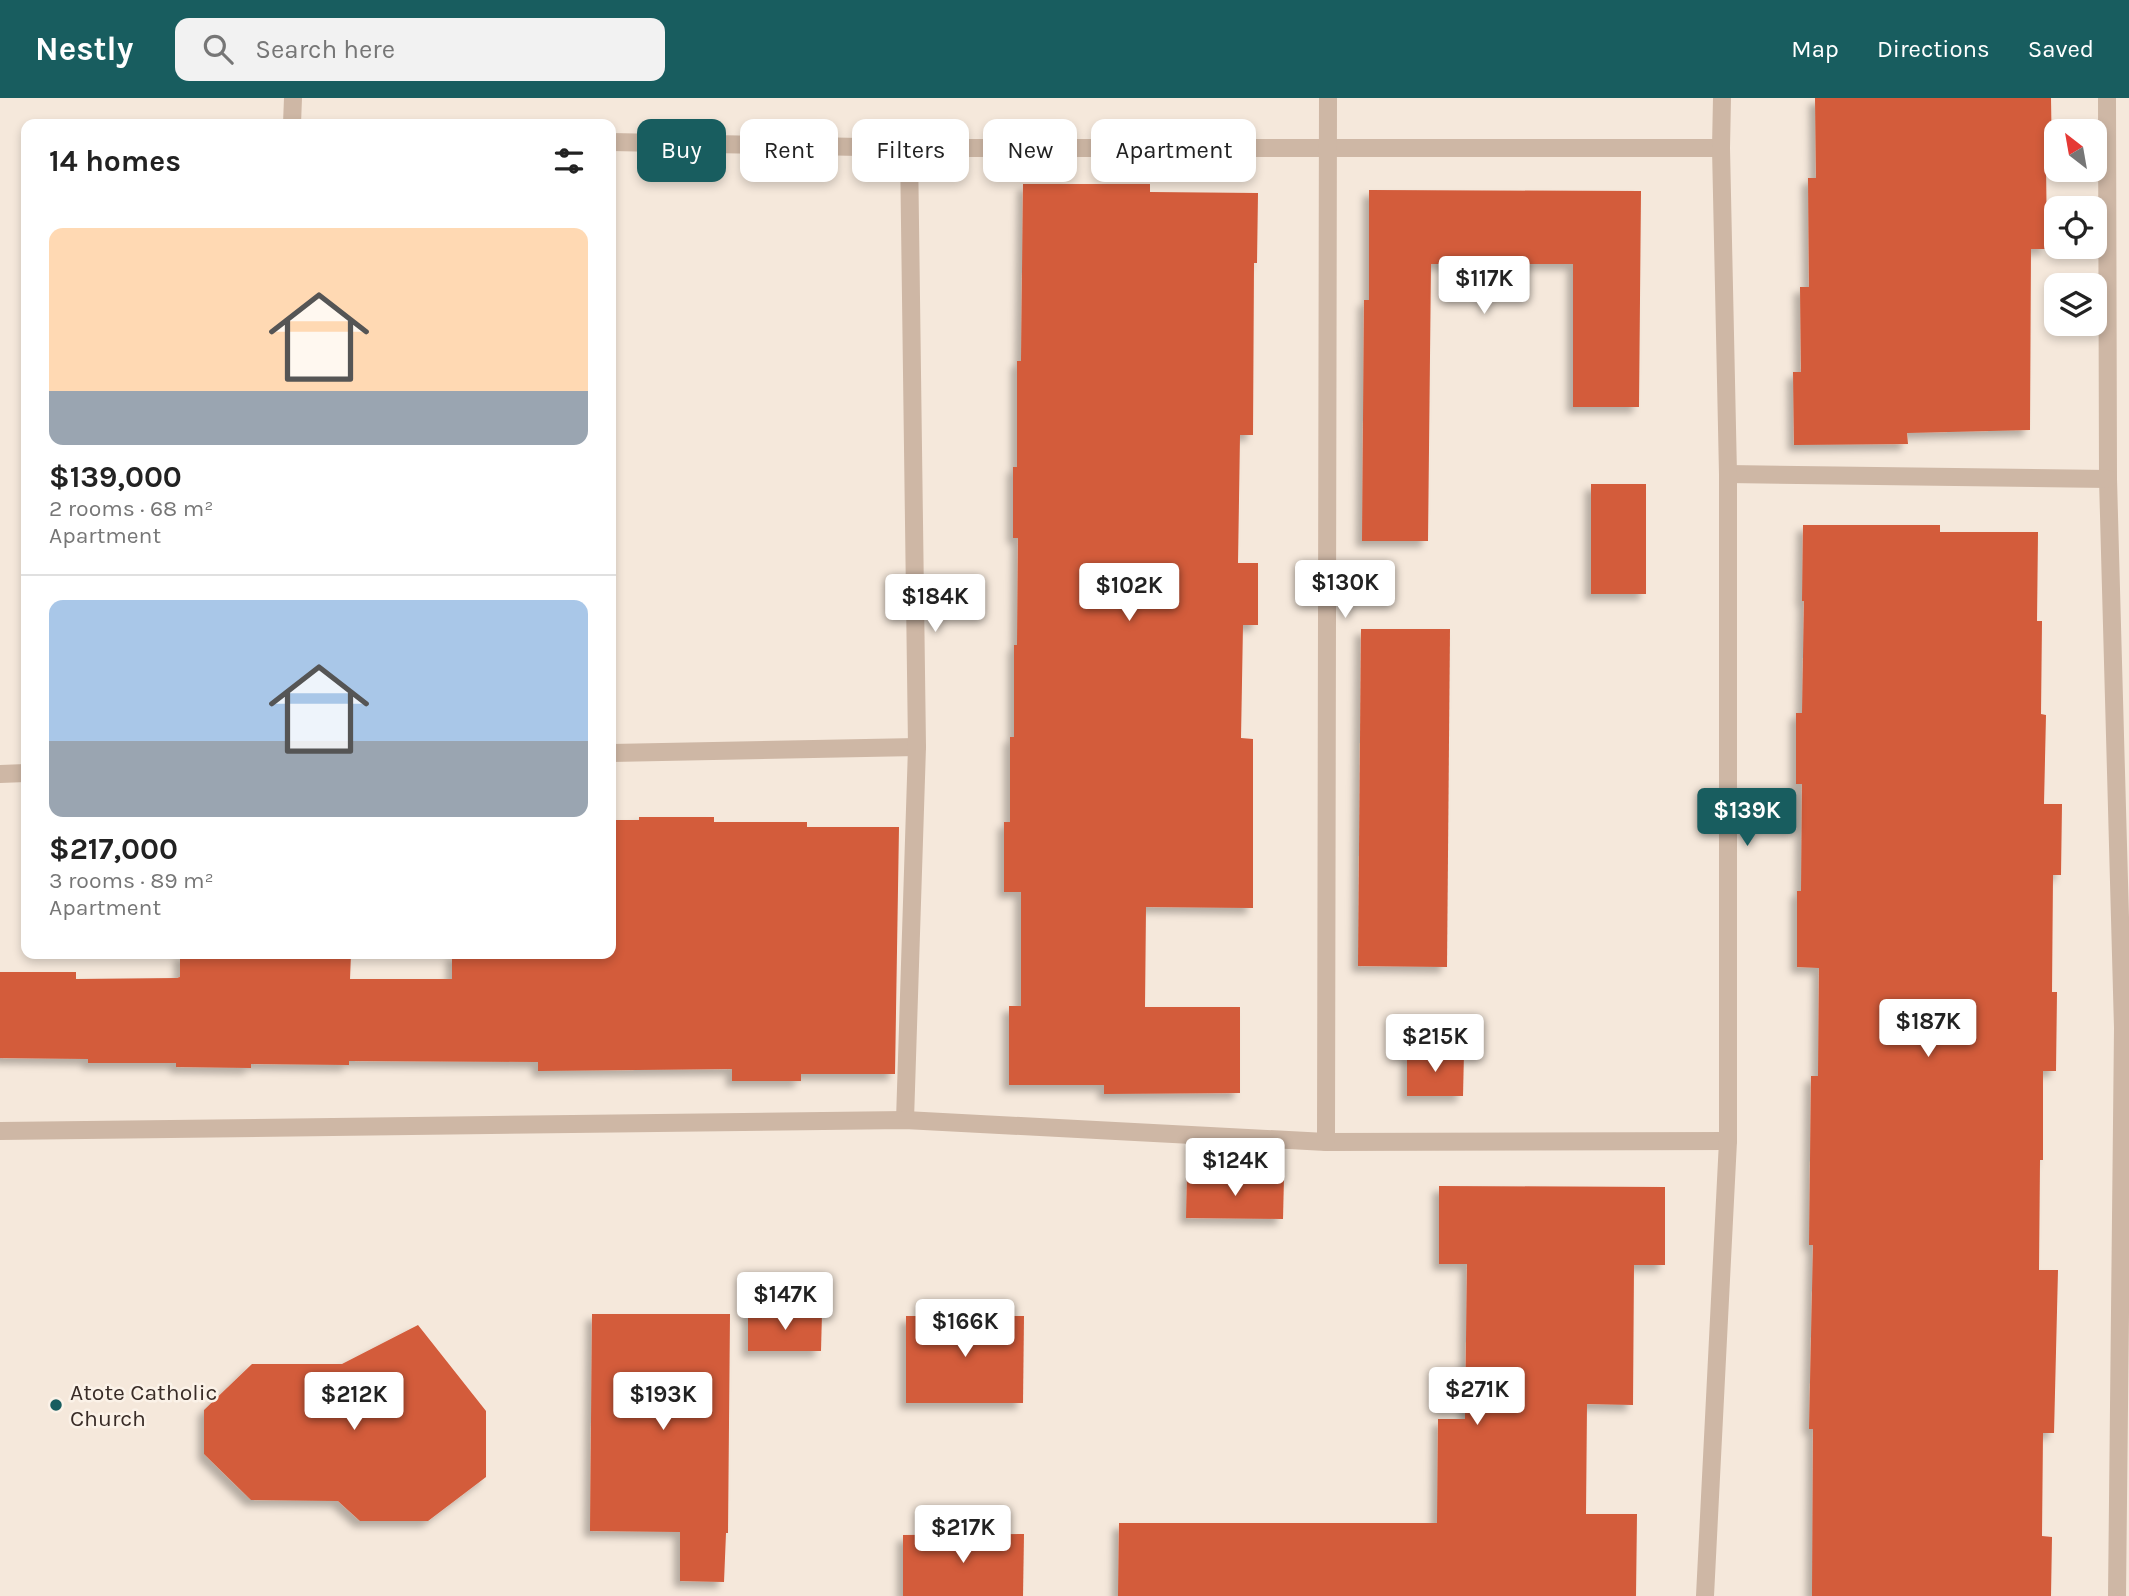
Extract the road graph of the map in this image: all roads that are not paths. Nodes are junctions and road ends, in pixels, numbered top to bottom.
1 (293, 98) edge
2 (1328, 98) edge
3 (1722, 98) edge
4 (2107, 98) edge
5 (292, 119) edge
6 (616, 142) edge
7 (852, 147) edge
8 (1329, 147) junction
9 (969, 148) edge
10 (1720, 148) junction
11 (909, 182) edge
12 (1728, 474) junction
13 (2108, 479) junction
14 (917, 747) junction
15 (616, 753) edge
16 (21, 773) edge
17 (0, 774) edge
18 (2126, 1028) edge
19 (905, 1120) junction
20 (0, 1131) edge
21 (1728, 1141) junction
22 (1326, 1142) junction
23 (2124, 1396) edge
24 (1705, 1596) edge
25 (2117, 1596) edge

1 - 5 street
2 - 8 street
3 - 10 street
4 - 13 street
6 - 7 street
8 - 9 street
8 - 10 street
8 - 22 street
10 - 12 street
11 - 14 street
12 - 13 street
12 - 21 street
13 - 18 street
14 - 15 street
14 - 19 street
16 - 17 street
18 - 23 street
19 - 20 street
19 - 22 street
21 - 22 street
21 - 24 street
23 - 25 street

